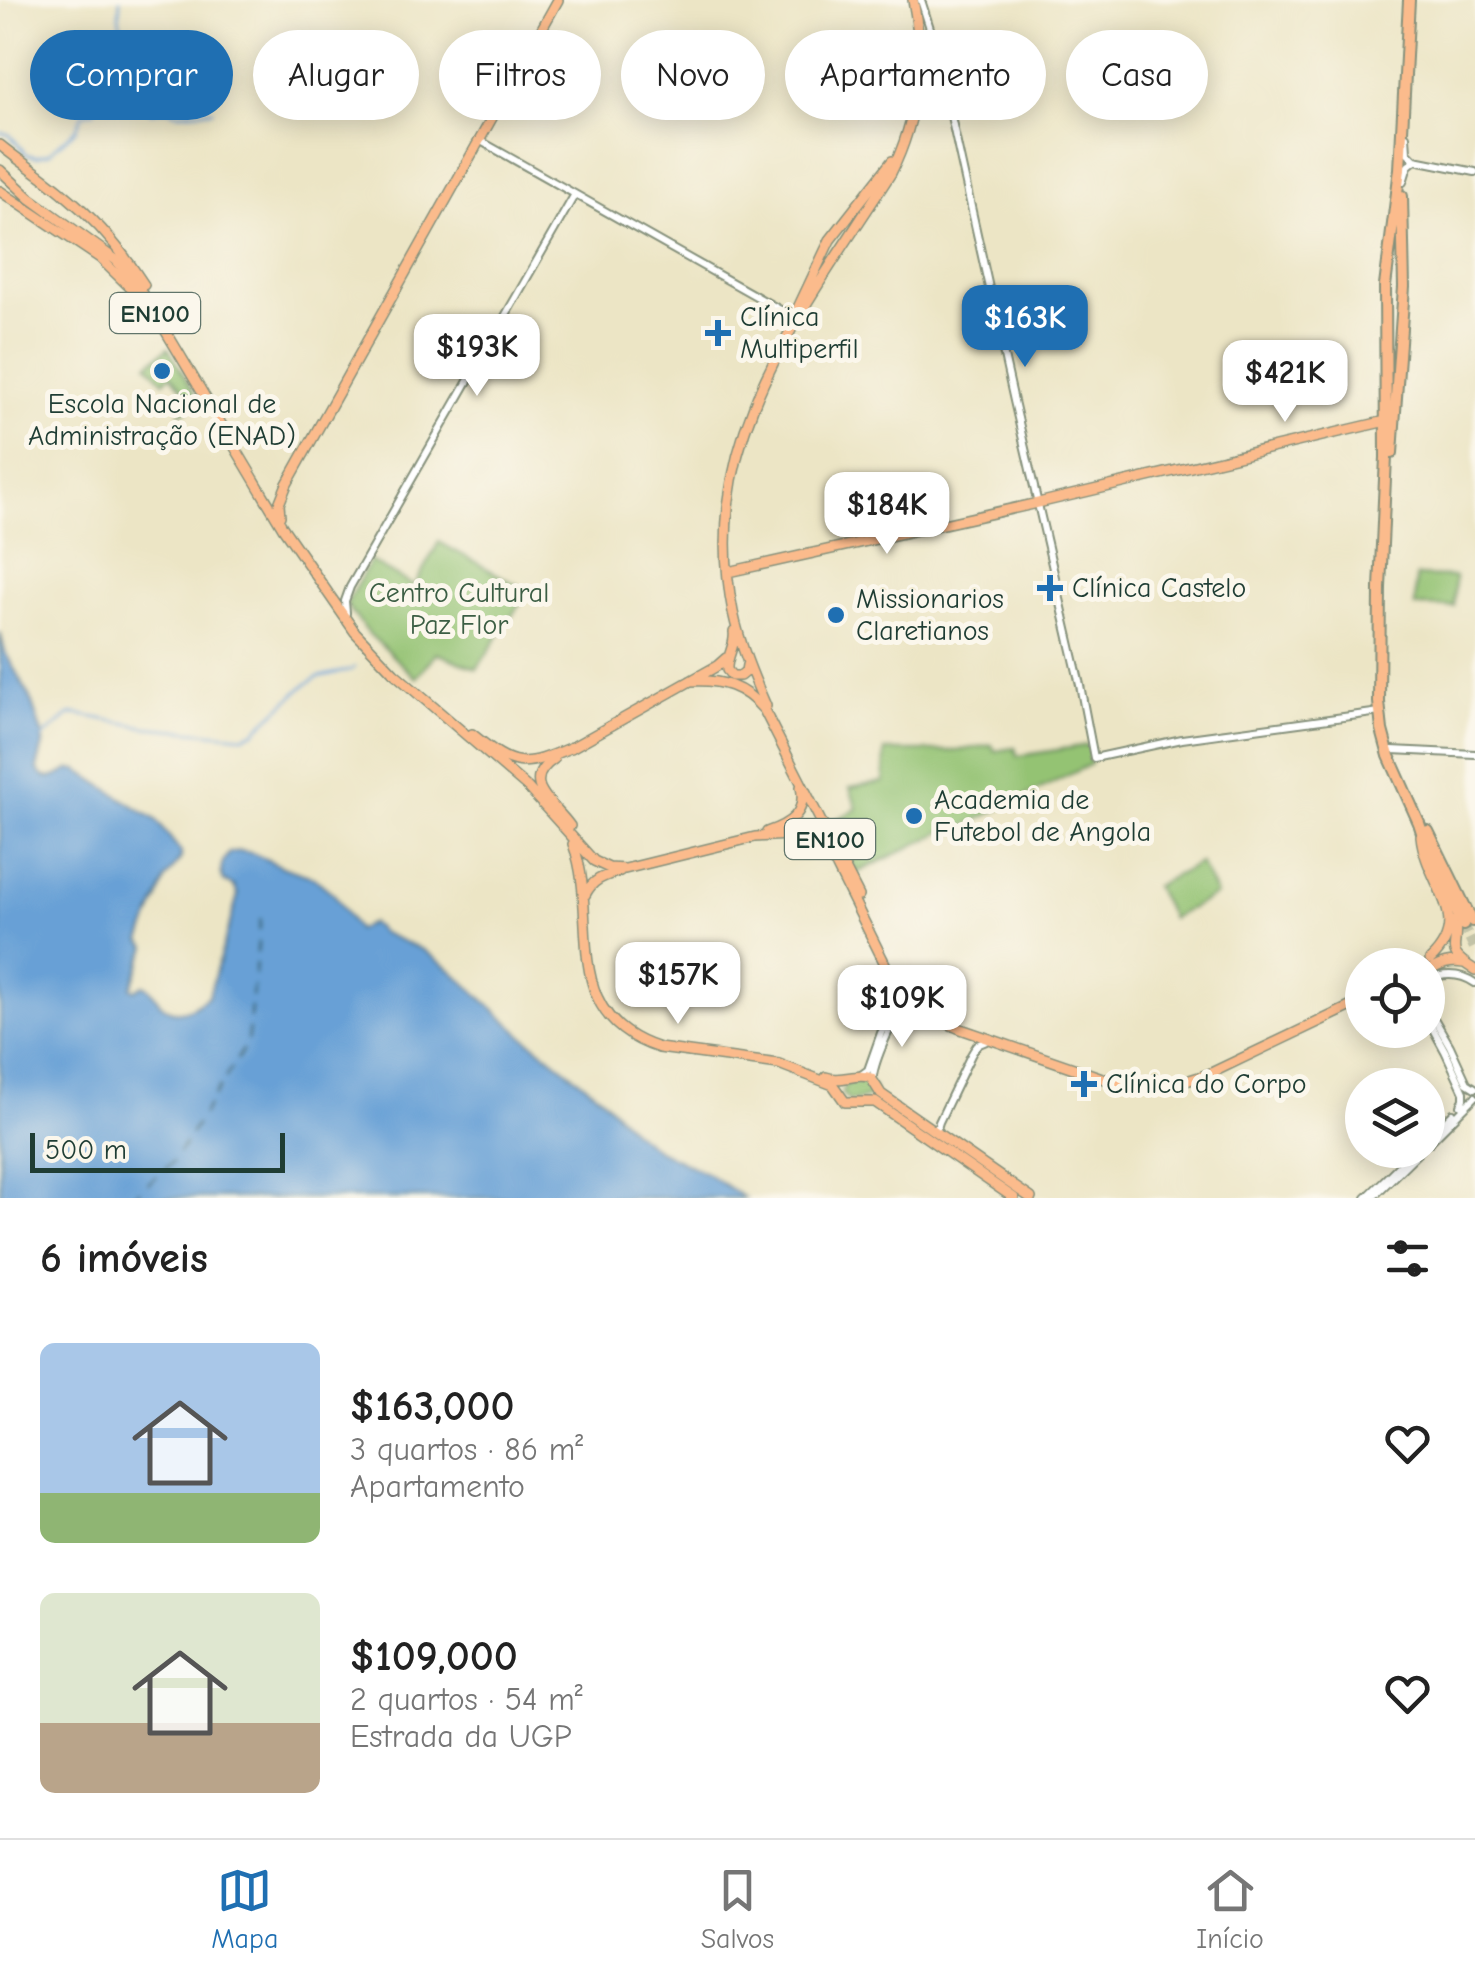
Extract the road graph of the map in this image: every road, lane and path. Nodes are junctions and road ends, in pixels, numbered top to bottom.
1 (558, 0) edge
2 (915, 0) edge
3 (1411, 0) edge
4 (916, 13) junction
5 (917, 30) edge
6 (922, 30) edge
7 (929, 30) edge
8 (910, 120) edge
9 (951, 120) edge
10 (1406, 134) junction
11 (479, 140) junction
12 (0, 145) edge
13 (1416, 160) junction
14 (0, 170) edge
15 (1475, 172) edge
16 (46, 180) junction
17 (1404, 182) junction
18 (2, 192) edge
19 (575, 194) junction
20 (32, 200) junction
21 (868, 200) junction
22 (75, 204) junction
23 (62, 221) junction
24 (1387, 271) junction
25 (1405, 272) junction
26 (1386, 300) junction
27 (1404, 300) junction
28 (152, 308) junction
29 (798, 310) junction
30 (1386, 421) junction
31 (264, 488) junction
32 (283, 491) junction
33 (1038, 503) junction
34 (280, 516) junction
35 (728, 572) junction
36 (350, 587) junction
37 (332, 594) junction
38 (346, 613) junction
39 (738, 643) junction
40 (690, 681) junction
41 (1380, 712) junction
42 (776, 732) junction
43 (572, 747) junction
44 (1392, 750) junction
45 (1475, 754) edge
46 (788, 755) junction
47 (1422, 822) junction
48 (755, 836) junction
49 (570, 837) junction
50 (585, 854) junction
51 (625, 869) junction
52 (1445, 901) junction
53 (584, 903) junction
54 (1471, 922) edge
55 (1454, 939) junction
56 (1442, 948) edge
57 (1445, 951) edge
58 (1445, 962) edge
59 (1472, 969) edge
60 (1445, 975) edge
61 (891, 976) junction
62 (1475, 983) edge
63 (916, 1006) junction
64 (1345, 1006) edge
65 (1345, 1006) edge
66 (896, 1012) junction
67 (964, 1030) junction
68 (990, 1039) junction
69 (1445, 1043) joint
70 (971, 1055) junction
71 (860, 1076) junction
72 (844, 1080) junction
73 (875, 1085) junction
74 (1475, 1092) edge
75 (839, 1094) junction
76 (866, 1101) junction
77 (1461, 1105) junction
78 (939, 1122) junction
79 (1445, 1122) edge
80 (1445, 1123) edge
81 (928, 1127) junction
82 (939, 1134) junction
83 (1400, 1168) edge
84 (1014, 1198) edge
85 (1031, 1198) edge
86 (1369, 1198) edge

1 - 11 main road
2 - 4 main road
2 - 7 street
2 - 21 main road
3 - 10 highway
3 - 24 highway
4 - 5 main road
4 - 6 street
8 - 21 main road
9 - 33 street
10 - 13 street
10 - 17 highway
11 - 19 street
11 - 32 main road
12 - 16 main road, EN100
13 - 15 street
13 - 17 street
14 - 20 main road, EN100
16 - 20 main road
16 - 22 main road, EN100
17 - 25 highway
18 - 28 main road, EN100
19 - 29 street
19 - 36 street
20 - 23 main road, EN100
21 - 29 main road
21 - 29 main road
22 - 23 main road
22 - 31 main road, EN100
23 - 28 main road, EN100
24 - 25 highway
24 - 26 highway
25 - 27 highway
26 - 27 highway
26 - 30 highway
27 - 44 highway
28 - 49 main road, EN100
29 - 29 main road
29 - 35 main road
29 - 39 main road
30 - 33 main road
30 - 41 highway
31 - 32 main road
31 - 34 main road, EN100
32 - 34 main road
33 - 35 main road
33 - 41 street
34 - 37 main road, EN100
35 - 39 main road
36 - 37 street
36 - 38 street
37 - 38 main road, EN100
38 - 43 main road, EN100
39 - 40 main road
39 - 42 main road
40 - 42 main road, EN100
40 - 43 main road, EN100
41 - 47 highway
42 - 46 main road, EN100
43 - 50 main road
44 - 45 street
44 - 47 highway
46 - 48 main road
46 - 64 main road, EN100
47 - 52 main road
47 - 54 highway
48 - 51 main road, EN100
48 - 61 main road, EN100
49 - 50 main road, EN100
49 - 53 main road
50 - 51 main road, EN100
51 - 53 main road
52 - 55 main road
52 - 56 main road
53 - 72 main road
53 - 75 main road
54 - 55 main road
55 - 57 main road
55 - 59 main road
58 - 59 main road
60 - 62 street
61 - 63 main road, EN100
61 - 66 street
63 - 66 street
63 - 67 main road, EN100
65 - 68 main road, EN100
66 - 71 street
66 - 73 street
67 - 68 main road, EN100
67 - 70 street
68 - 70 street
69 - 74 street
69 - 77 street
70 - 78 street
71 - 72 main road
71 - 73 main road
72 - 75 main road
73 - 76 main road
73 - 81 main road
74 - 77 street
74 - 80 street
75 - 76 main road
76 - 84 main road
77 - 79 street
78 - 81 street
78 - 82 street
81 - 82 main road
82 - 85 main road
83 - 86 street

